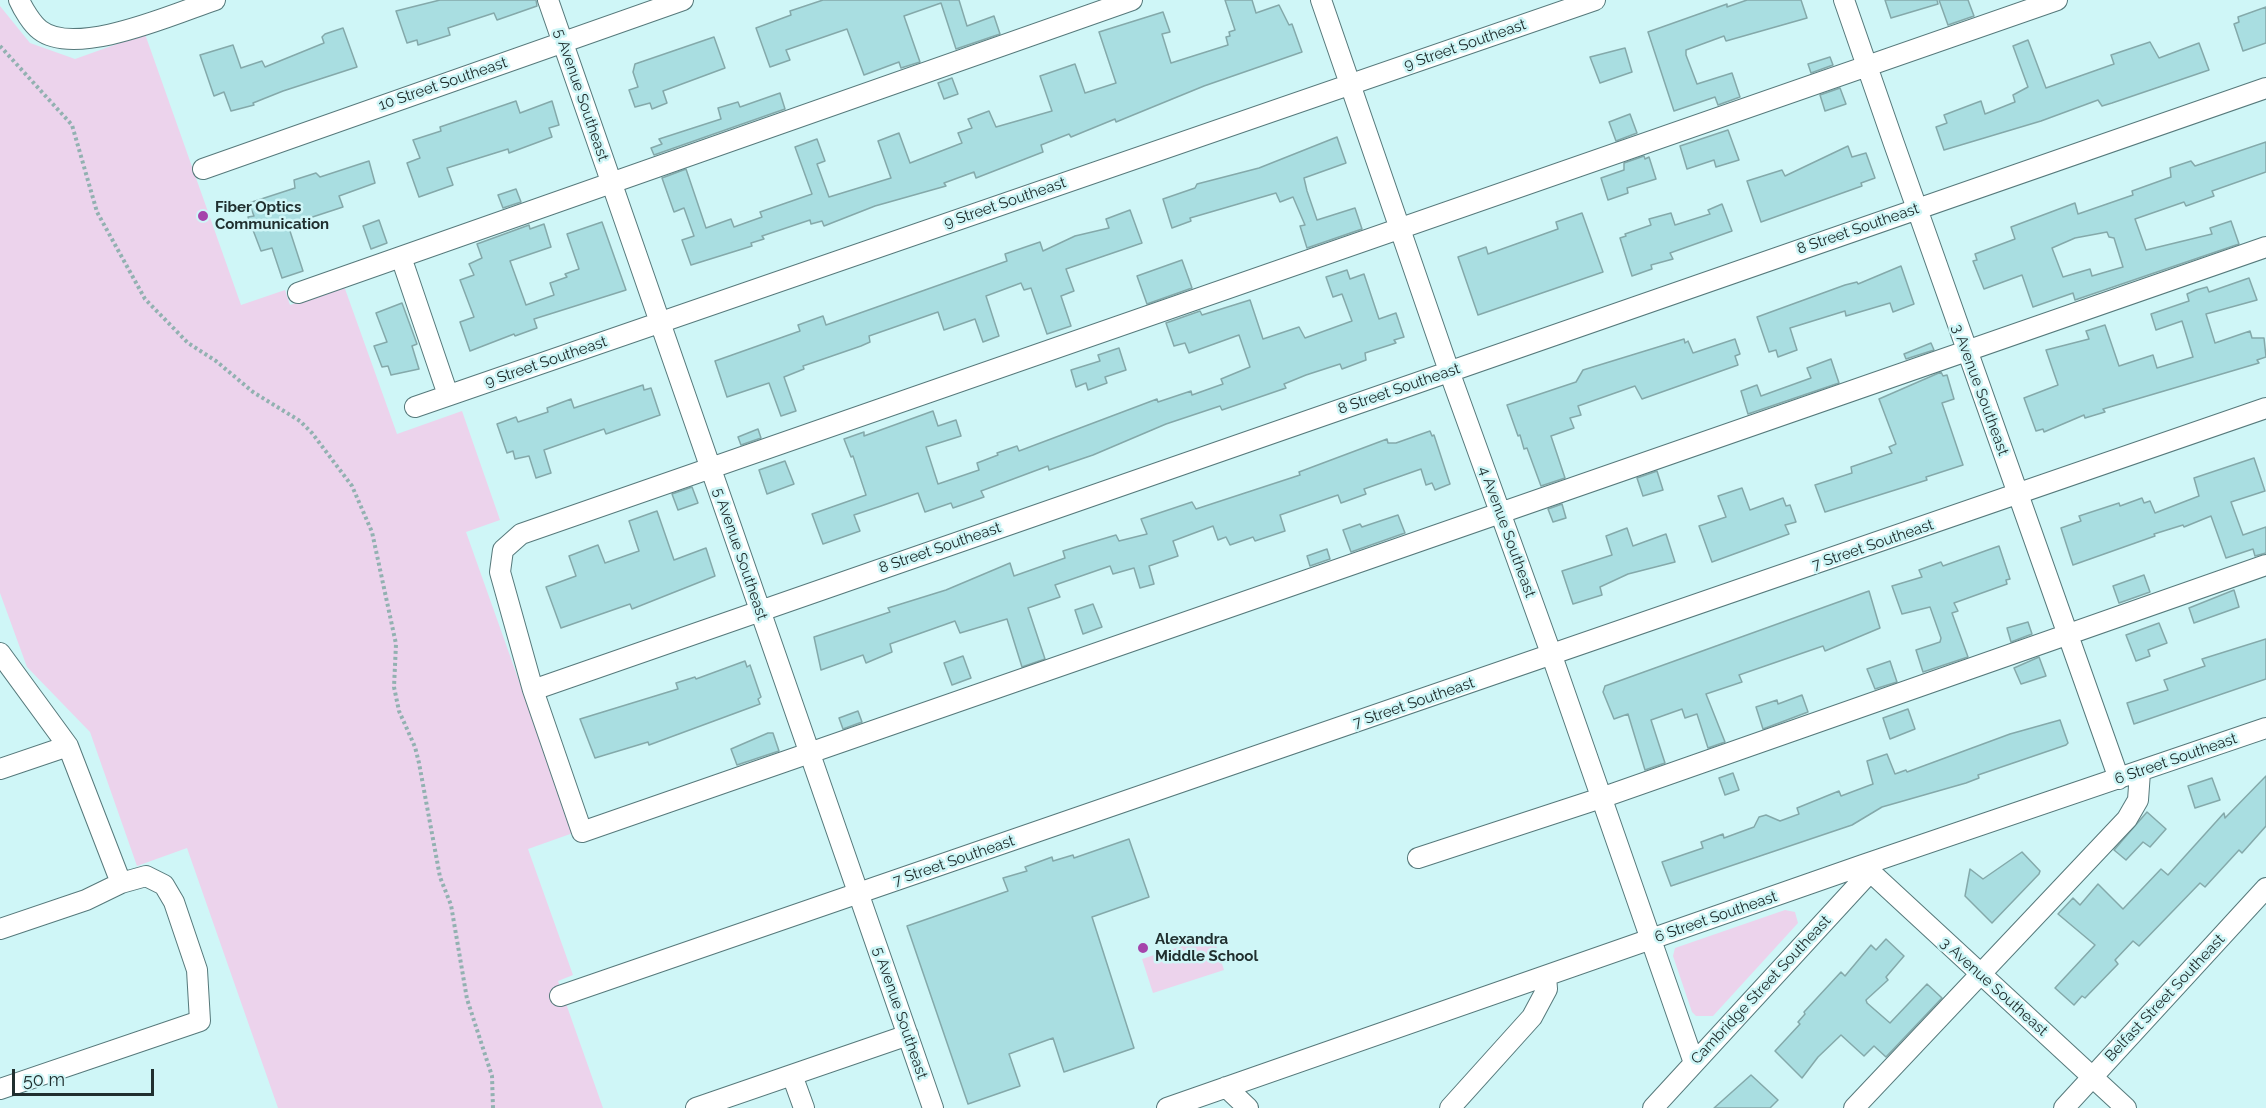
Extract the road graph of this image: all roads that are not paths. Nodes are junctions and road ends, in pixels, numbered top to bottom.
1 (18, 0) edge
2 (215, 0) edge
3 (548, 0) edge
4 (683, 0) edge
5 (1132, 0) edge
6 (1321, 0) edge
7 (1595, 0) edge
8 (1844, 0) edge
9 (2057, 0) edge
10 (562, 42) junction
11 (1866, 66) junction
12 (1350, 84) junction
13 (2266, 88) edge
14 (203, 169) dead end
15 (612, 184) junction
16 (1916, 209) junction
17 (1400, 228) junction
18 (2266, 247) edge
19 (401, 257) junction
20 (298, 293) dead end
21 (660, 322) junction
22 (1965, 352) junction
23 (1449, 371) junction
24 (448, 396) junction
25 (415, 407) dead end
26 (2266, 408) edge
27 (711, 468) junction
28 (2019, 494) junction
29 (1501, 515) junction
30 (2266, 566) edge
31 (760, 610) junction
32 (2068, 636) junction
33 (0, 653) edge
34 (1552, 656) junction
35 (533, 690) junction
36 (2266, 728) edge
37 (68, 746) junction
38 (810, 754) junction
39 (0, 770) edge
40 (2140, 772) junction
41 (2119, 778) junction
42 (1601, 798) junction
43 (1418, 858) dead end
44 (1866, 869) junction
45 (122, 883) junction
46 (2266, 888) edge
47 (858, 893) junction
48 (0, 930) edge
49 (1649, 941) junction
50 (1980, 975) junction
51 (1546, 976) junction
52 (560, 996) dead end
53 (908, 1035) junction
54 (1694, 1064) junction
55 (792, 1075) junction
56 (2092, 1077) junction
57 (1226, 1088) junction
58 (0, 1089) edge
59 (696, 1108) edge
60 (804, 1108) edge
61 (933, 1108) edge
62 (1167, 1108) edge
63 (1248, 1108) edge
64 (1450, 1108) edge
65 (1653, 1108) edge
66 (1854, 1108) edge
67 (2064, 1108) edge
68 (2126, 1108) edge

1 - 2 street
3 - 10 street, 5 Avenue Southeast
4 - 10 street, 10 Street Southeast
5 - 15 street
6 - 12 street, 4 Avenue Southeast
7 - 12 street, 9 Street Southeast
8 - 11 street, 3 Avenue Southeast
9 - 11 street
10 - 14 street, 10 Street Southeast
10 - 15 street, 5 Avenue Southeast
11 - 16 street, 3 Avenue Southeast
11 - 17 street
12 - 17 street, 4 Avenue Southeast
12 - 21 street, 9 Street Southeast
13 - 16 street, 8 Street Southeast
15 - 19 street
15 - 21 street, 5 Avenue Southeast
16 - 22 street, 3 Avenue Southeast
16 - 23 street, 8 Street Southeast
17 - 23 street, 4 Avenue Southeast
17 - 27 street
18 - 22 street
19 - 20 street
19 - 24 street
21 - 24 street, 9 Street Southeast
21 - 27 street, 5 Avenue Southeast
22 - 28 street, 3 Avenue Southeast
22 - 29 street
23 - 29 street, 4 Avenue Southeast
23 - 31 street, 8 Street Southeast
24 - 25 street, 9 Street Southeast
26 - 28 street, 7 Street Southeast
27 - 31 street, 5 Avenue Southeast
27 - 35 street
28 - 32 street, 3 Avenue Southeast
28 - 34 street, 7 Street Southeast
29 - 34 street, 4 Avenue Southeast
29 - 38 street
30 - 32 street
31 - 35 street, 8 Street Southeast
31 - 38 street, 5 Avenue Southeast
32 - 41 street, 3 Avenue Southeast
32 - 42 street
33 - 37 street
34 - 42 street, 4 Avenue Southeast
34 - 47 street, 7 Street Southeast
35 - 38 street
36 - 40 street, 6 Street Southeast
37 - 39 street
37 - 45 street
38 - 47 street, 5 Avenue Southeast
40 - 41 street, 6 Street Southeast
40 - 50 street
41 - 44 street, 6 Street Southeast
42 - 43 street
42 - 49 street, 4 Avenue Southeast
44 - 49 street, 6 Street Southeast
44 - 50 street, 3 Avenue Southeast
44 - 54 street, Cambridge Street Southeast
45 - 48 street
45 - 58 street
46 - 56 street, Belfast Street Southeast
47 - 52 street, 7 Street Southeast
47 - 53 street, 5 Avenue Southeast
49 - 51 street, 6 Street Southeast
49 - 54 street, 4 Avenue Southeast
50 - 56 street, 3 Avenue Southeast
50 - 66 street
51 - 57 street, 6 Street Southeast
51 - 64 street
53 - 55 street
53 - 61 street, 5 Avenue Southeast
54 - 65 street, Cambridge Street Southeast
55 - 59 street
55 - 60 street
56 - 67 street, Belfast Street Southeast
56 - 68 street, 3 Avenue Southeast
57 - 62 street, 6 Street Southeast
57 - 63 street

